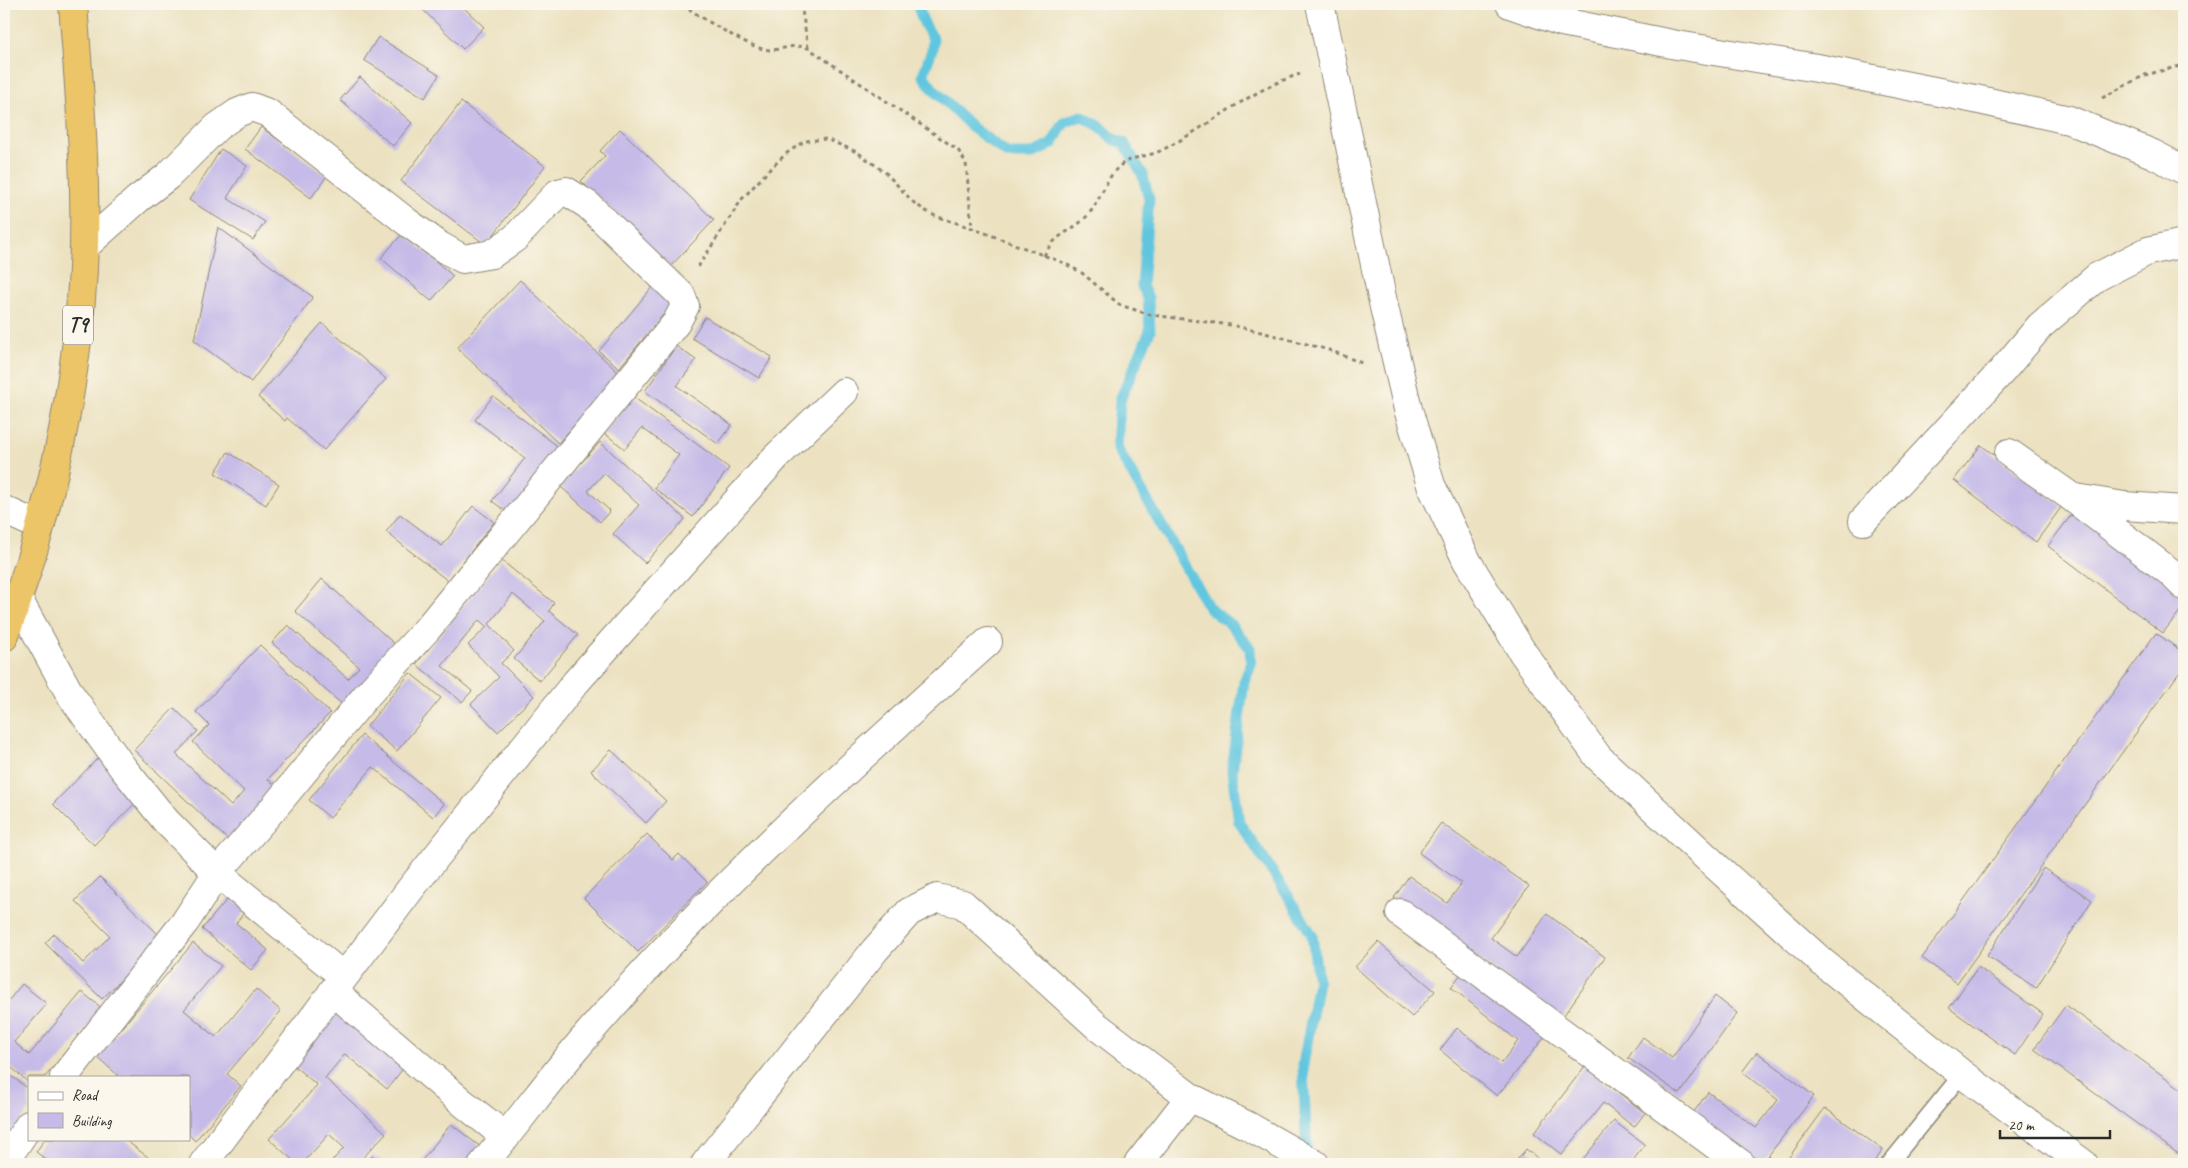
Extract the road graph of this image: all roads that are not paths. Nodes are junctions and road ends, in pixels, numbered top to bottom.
1 (73, 4) edge
2 (1320, 4) edge
3 (1510, 4) edge
4 (2184, 170) edge
5 (2184, 244) edge
6 (84, 247) junction
7 (844, 392) dead end
8 (2008, 453) dead end
9 (2070, 496) junction
10 (4, 510) edge
11 (2184, 510) edge
12 (1863, 521) dead end
13 (39, 526) junction
14 (2184, 586) edge
15 (18, 599) junction
16 (4, 636) edge
17 (988, 642) dead end
18 (217, 873) junction
19 (1400, 913) dead end
20 (338, 984) junction
21 (1962, 1074) junction
22 (65, 1076) edge
23 (1190, 1097) junction
24 (28, 1127) edge
25 (506, 1137) junction
26 (4, 1163) edge
27 (203, 1164) edge
28 (483, 1164) edge
29 (705, 1164) edge
30 (1138, 1164) edge
31 (1316, 1164) edge
32 (1741, 1164) edge
33 (1889, 1164) edge
34 (2084, 1164) edge

1 - 6 highway, T9
2 - 21 street
3 - 4 street
5 - 12 street
6 - 13 highway, T9
6 - 18 street
7 - 20 street
8 - 9 street
9 - 11 street
9 - 14 street
10 - 13 street
13 - 15 highway, T9
15 - 16 highway, T9
15 - 18 street
17 - 25 street
18 - 20 street
18 - 22 street
19 - 32 street
20 - 25 street
20 - 27 street
21 - 33 lane
21 - 34 street
23 - 29 street
23 - 30 street
23 - 31 street
24 - 26 street
25 - 28 street

